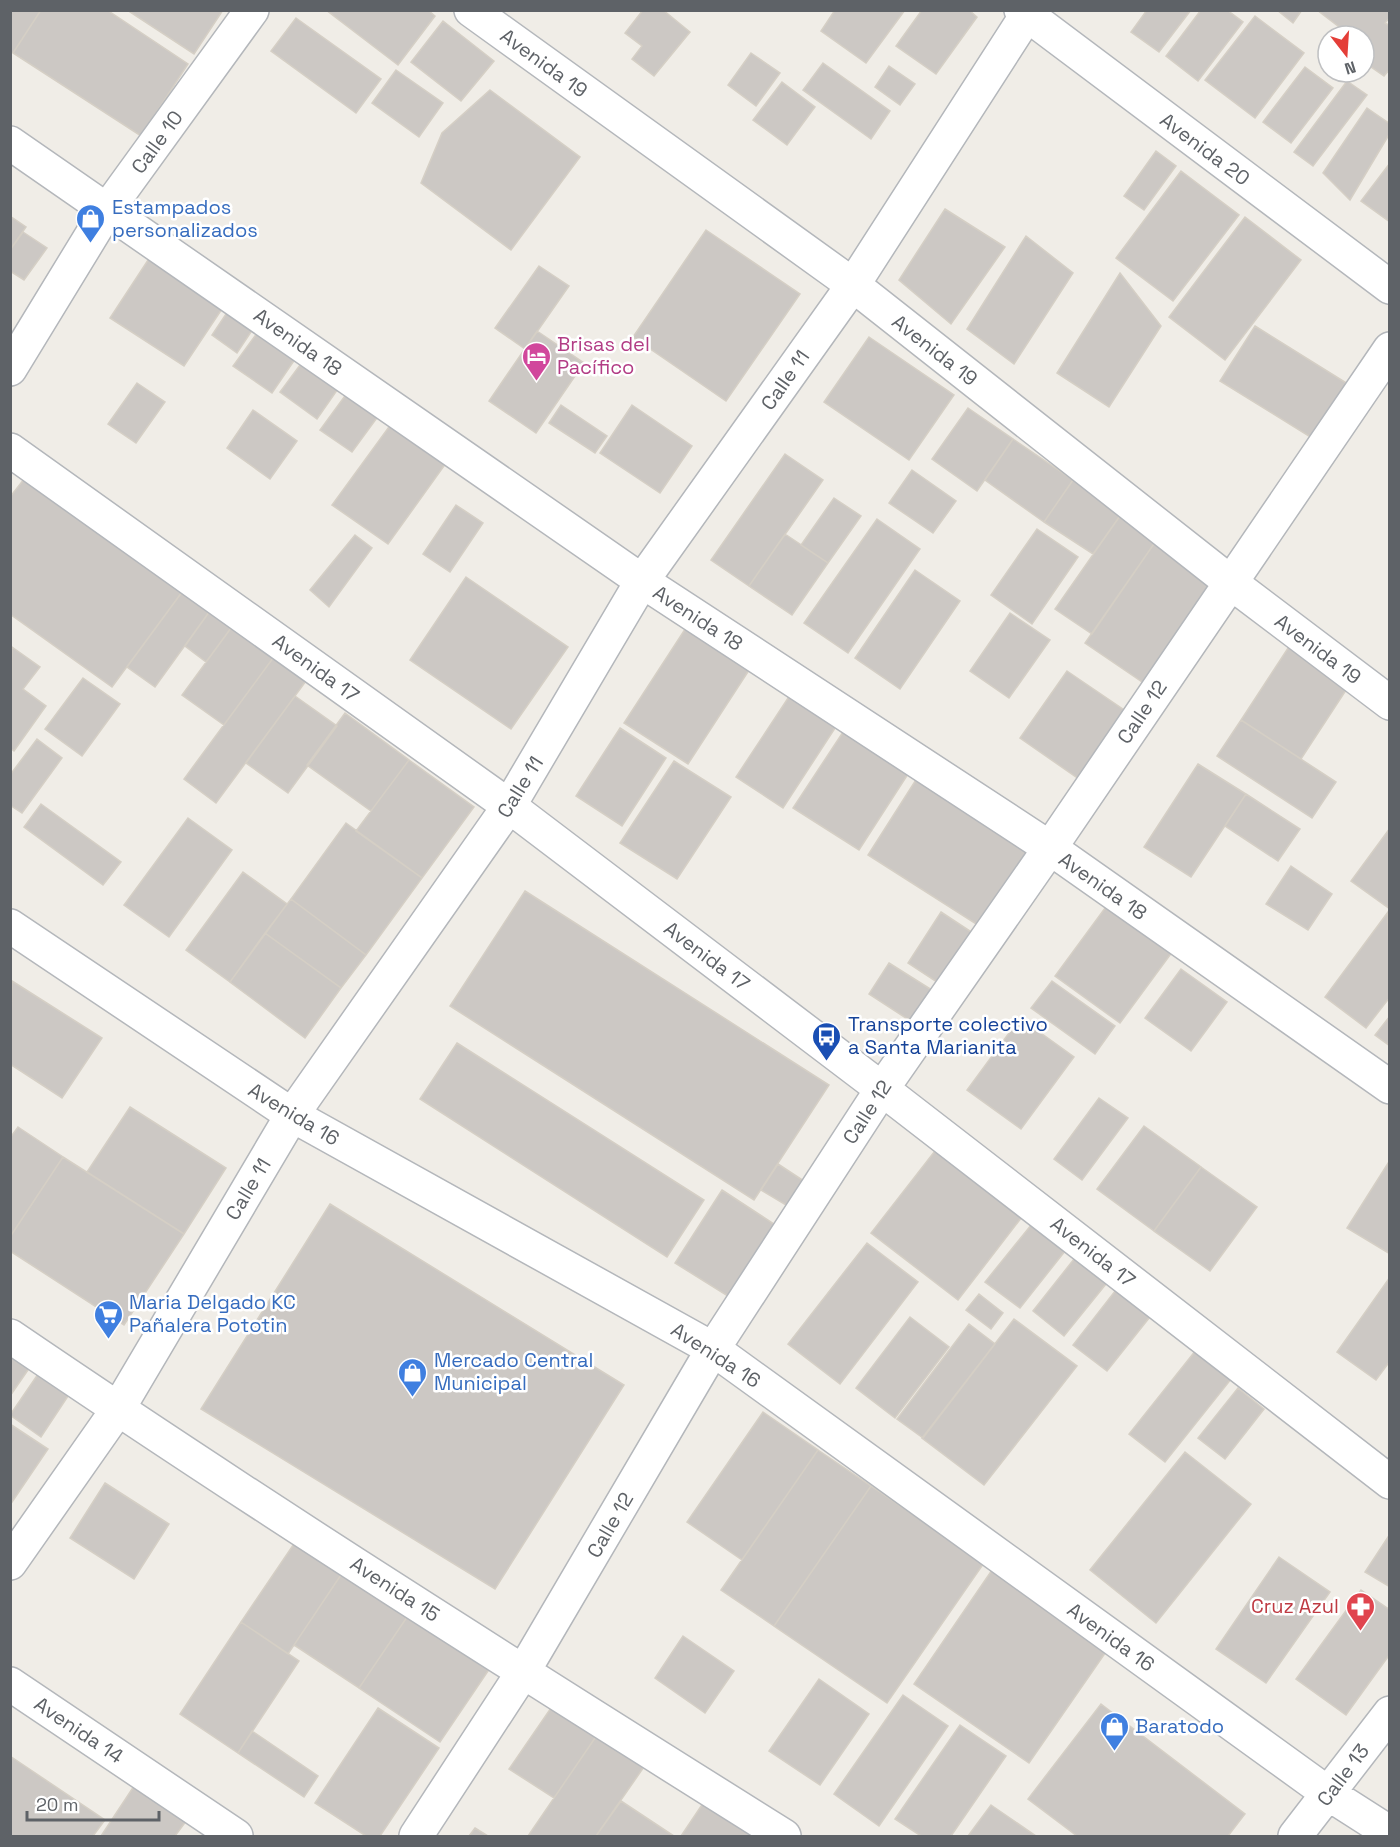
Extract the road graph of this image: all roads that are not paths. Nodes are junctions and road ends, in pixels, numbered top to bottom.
1 (252, 10) edge
2 (471, 10) edge
3 (1026, 12) edge
4 (10, 143) edge
5 (107, 210) junction
6 (853, 285) junction
7 (1389, 287) edge
8 (1389, 349) edge
9 (10, 369) edge
10 (10, 450) edge
11 (642, 581) junction
12 (1230, 582) junction
13 (1389, 703) edge
14 (509, 806) junction
15 (1050, 848) junction
16 (10, 926) edge
17 (1389, 1087) edge
18 (882, 1089) junction
19 (292, 1115) junction
20 (10, 1336) edge
21 (713, 1350) junction
22 (118, 1409) junction
23 (1389, 1482) edge
24 (10, 1563) edge
25 (523, 1672) junction
26 (10, 1684) edge
27 (1389, 1713) edge
28 (1329, 1794) junction
29 (1389, 1833) edge
30 (236, 1836) edge
31 (416, 1836) edge
32 (783, 1836) edge
33 (1295, 1836) edge

1 - 5 street, Calle 10
2 - 6 street, Avenida 19
3 - 6 street, Calle 11
3 - 7 street, Avenida 20
4 - 5 street, Avenida 18
5 - 9 street, Calle 10
5 - 11 street, Avenida 18
6 - 11 street, Calle 11
6 - 12 street, Avenida 19
8 - 12 street, Calle 12
10 - 14 street, Avenida 17
11 - 14 street, Calle 11
11 - 15 street, Avenida 18
12 - 13 street, Avenida 19
12 - 15 street, Calle 12
14 - 18 street, Avenida 17
14 - 19 street, Calle 11
15 - 17 street, Avenida 18
15 - 18 street, Calle 12
16 - 19 street, Avenida 16
18 - 21 street, Calle 12
18 - 23 street, Avenida 17
19 - 21 street, Avenida 16
19 - 22 street, Calle 11
20 - 22 street, Avenida 15
21 - 25 street, Calle 12
21 - 28 street, Avenida 16
22 - 24 street, Calle 11
22 - 25 street, Avenida 15
25 - 31 street, Calle 12
25 - 32 street, Avenida 15
26 - 30 street, Avenida 14
27 - 28 street, Calle 13
28 - 29 street, Avenida 16
28 - 33 street, Calle 13

